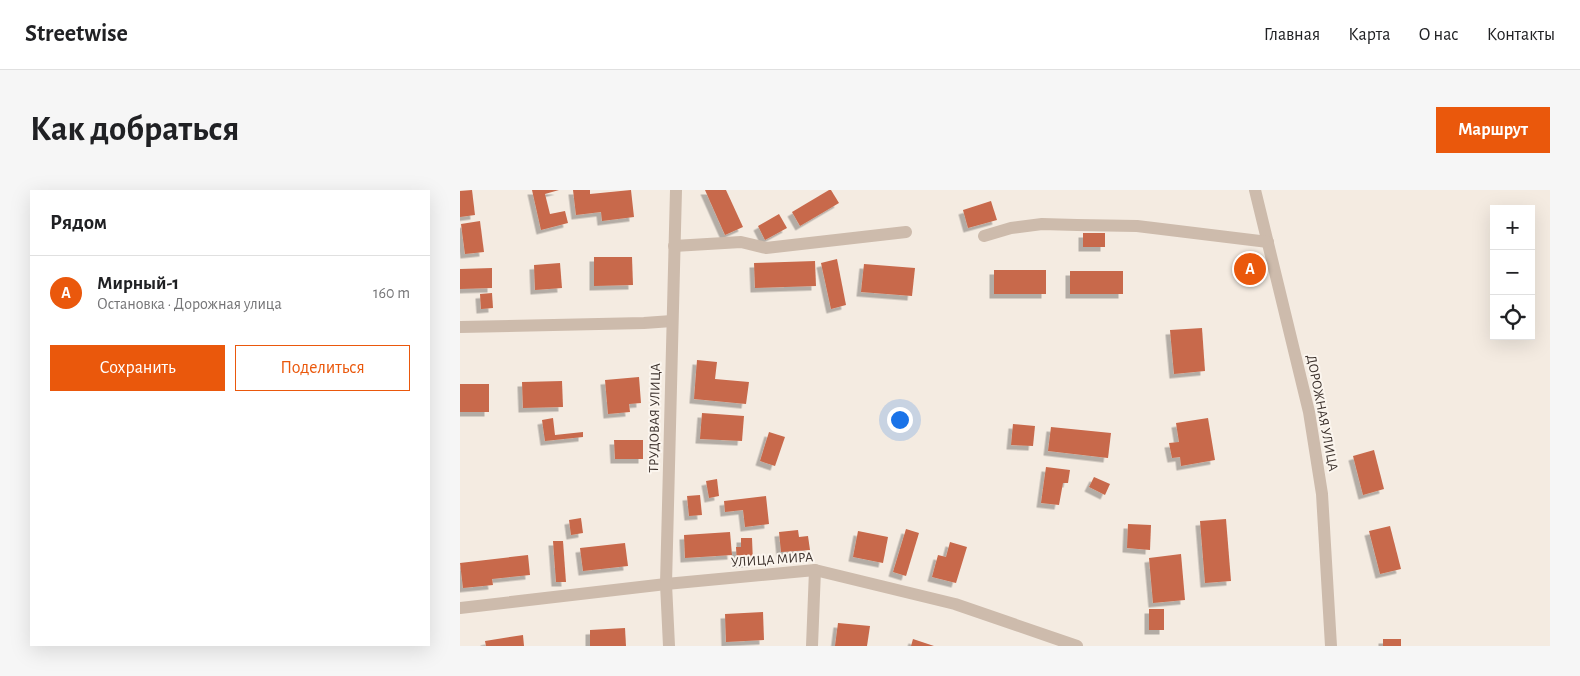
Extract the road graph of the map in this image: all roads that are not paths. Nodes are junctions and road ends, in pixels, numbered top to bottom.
1 (676, 190) edge
2 (1256, 190) edge
3 (906, 232) dead end
4 (984, 236) dead end
5 (1268, 242) junction
6 (674, 246) junction
7 (672, 321) junction
8 (460, 326) edge
9 (815, 570) junction
10 (666, 584) junction
11 (460, 608) edge
12 (669, 646) edge
13 (812, 646) edge
14 (1077, 646) edge
15 (1331, 646) edge

1 - 6 street, ТРУДОВАЯ УЛИЦА
2 - 5 street, ДОРОЖНАЯ УЛИЦА
3 - 6 street
4 - 5 street
5 - 15 street, ДОРОЖНАЯ УЛИЦА
6 - 7 street, ТРУДОВАЯ УЛИЦА
7 - 8 street
7 - 10 street, ТРУДОВАЯ УЛИЦА
9 - 10 street, УЛИЦА МИРА
9 - 13 street
9 - 14 street, УЛИЦА МИРА
10 - 11 street, УЛИЦА МИРА
10 - 12 street, ТРУДОВАЯ УЛИЦА

